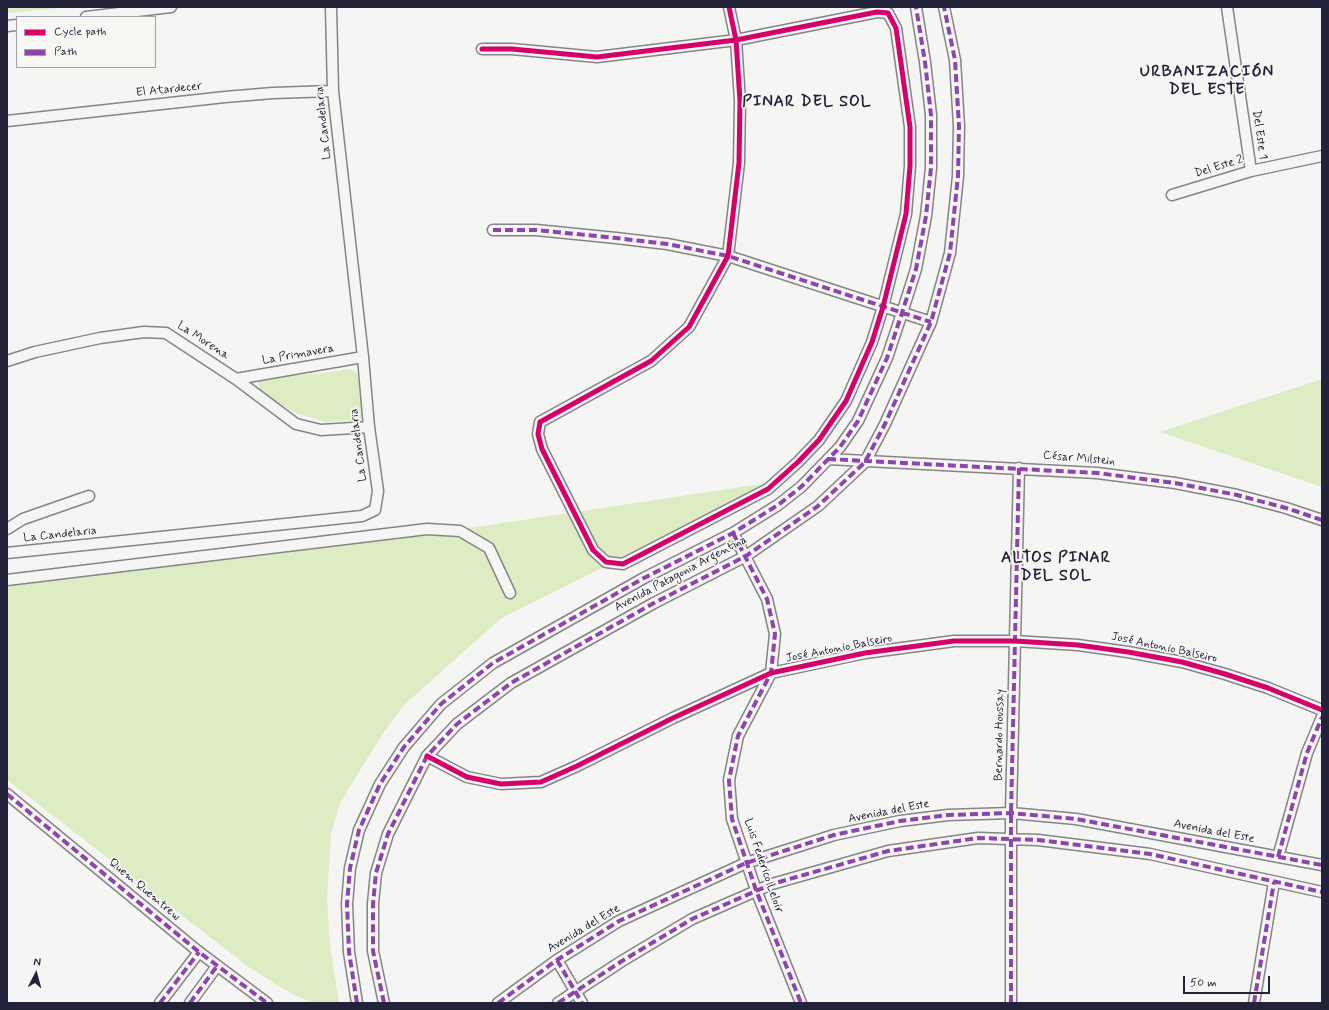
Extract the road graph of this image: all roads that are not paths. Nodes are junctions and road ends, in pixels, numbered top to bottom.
1 (170, 7) edge
2 (331, 7) edge
3 (729, 7) edge
4 (916, 7) edge
5 (944, 7) edge
6 (1227, 7) edge
7 (94, 16) edge
8 (736, 40) junction
9 (482, 48) dead end
10 (333, 91) junction
11 (7, 121) edge
12 (1322, 156) edge
13 (1251, 171) junction
14 (1172, 195) dead end
15 (493, 230) dead end
16 (728, 256) junction
17 (883, 307) junction
18 (902, 313) junction
19 (931, 322) junction
20 (363, 357) junction
21 (7, 361) edge
22 (236, 379) junction
23 (369, 427) junction
24 (828, 459) junction
25 (865, 462) junction
26 (1019, 468) junction
27 (89, 496) dead end
28 (1322, 520) edge
29 (7, 528) edge
30 (733, 533) junction
31 (7, 553) edge
32 (746, 556) junction
33 (7, 580) edge
34 (510, 593) dead end
35 (1015, 641) junction
36 (771, 673) junction
37 (1322, 710) edge
38 (1322, 718) edge
39 (427, 756) junction
40 (7, 794) edge
41 (1011, 813) junction
42 (1011, 839) junction
43 (1278, 857) junction
44 (746, 863) junction
45 (1322, 865) edge
46 (1274, 882) junction
47 (756, 890) junction
48 (1322, 892) edge
49 (199, 952) junction
50 (557, 960) junction
51 (217, 966) junction
52 (575, 991) junction
53 (160, 1003) edge
54 (190, 1003) edge
55 (267, 1003) edge
56 (357, 1003) edge
57 (384, 1003) edge
58 (498, 1003) edge
59 (558, 1003) edge
60 (582, 1003) edge
61 (802, 1003) edge
62 (1011, 1003) edge
63 (1254, 1003) edge

1 - 7 street
2 - 10 street, La Candelaria
3 - 8 street
4 - 18 street, Avenida Patagonia Argentina
5 - 19 street, Avenida Patagonia Argentina
6 - 13 street, Del Este 1
8 - 9 street
8 - 16 street
8 - 17 street
10 - 11 street, El Atardecer
10 - 20 street, La Candelaria
12 - 13 street, Del Este 2
13 - 14 street, Del Este 2
15 - 16 street
16 - 17 street
16 - 17 street
17 - 18 street
18 - 19 street
18 - 24 street, Avenida Patagonia Argentina
19 - 25 street, Avenida Patagonia Argentina
20 - 22 street, La Primavera
20 - 23 street, La Candelaria
21 - 22 street, La Morena
22 - 23 street, La Morena
23 - 31 street, La Candelaria
24 - 25 street, César Milstein
24 - 30 street, Avenida Patagonia Argentina
25 - 26 street, César Milstein
25 - 32 street, Avenida Patagonia Argentina
26 - 28 street, César Milstein
26 - 35 street, Bernardo Houssay
27 - 29 street, La Candelaria
30 - 32 street, Luis Federico Leloir
30 - 56 street, Avenida Patagonia Argentina
32 - 36 street, Luis Federico Leloir
32 - 39 street, Avenida Patagonia Argentina
33 - 34 street
35 - 36 street, José Antonio Balseiro
35 - 37 street, José Antonio Balseiro
35 - 41 street, Bernardo Houssay
36 - 39 street, José Antonio Balseiro
36 - 44 street, Luis Federico Leloir
38 - 43 street
39 - 57 street, Avenida Patagonia Argentina
40 - 49 street, Quem Quemtrew
41 - 42 street, Bernardo Houssay
41 - 43 street, Avenida del Este
41 - 44 street, Avenida del Este
42 - 46 street
42 - 47 street
42 - 62 street, Bernardo Houssay
43 - 45 street, Avenida del Este
44 - 47 street, Luis Federico Leloir
44 - 50 street, Avenida del Este
46 - 48 street
46 - 63 street
47 - 52 street
47 - 61 street, Luis Federico Leloir
49 - 51 street, Quem Quemtrew
49 - 53 street
50 - 52 street
50 - 58 street, Avenida del Este
51 - 54 street
51 - 55 street, Quem Quemtrew
52 - 59 street
52 - 60 street

